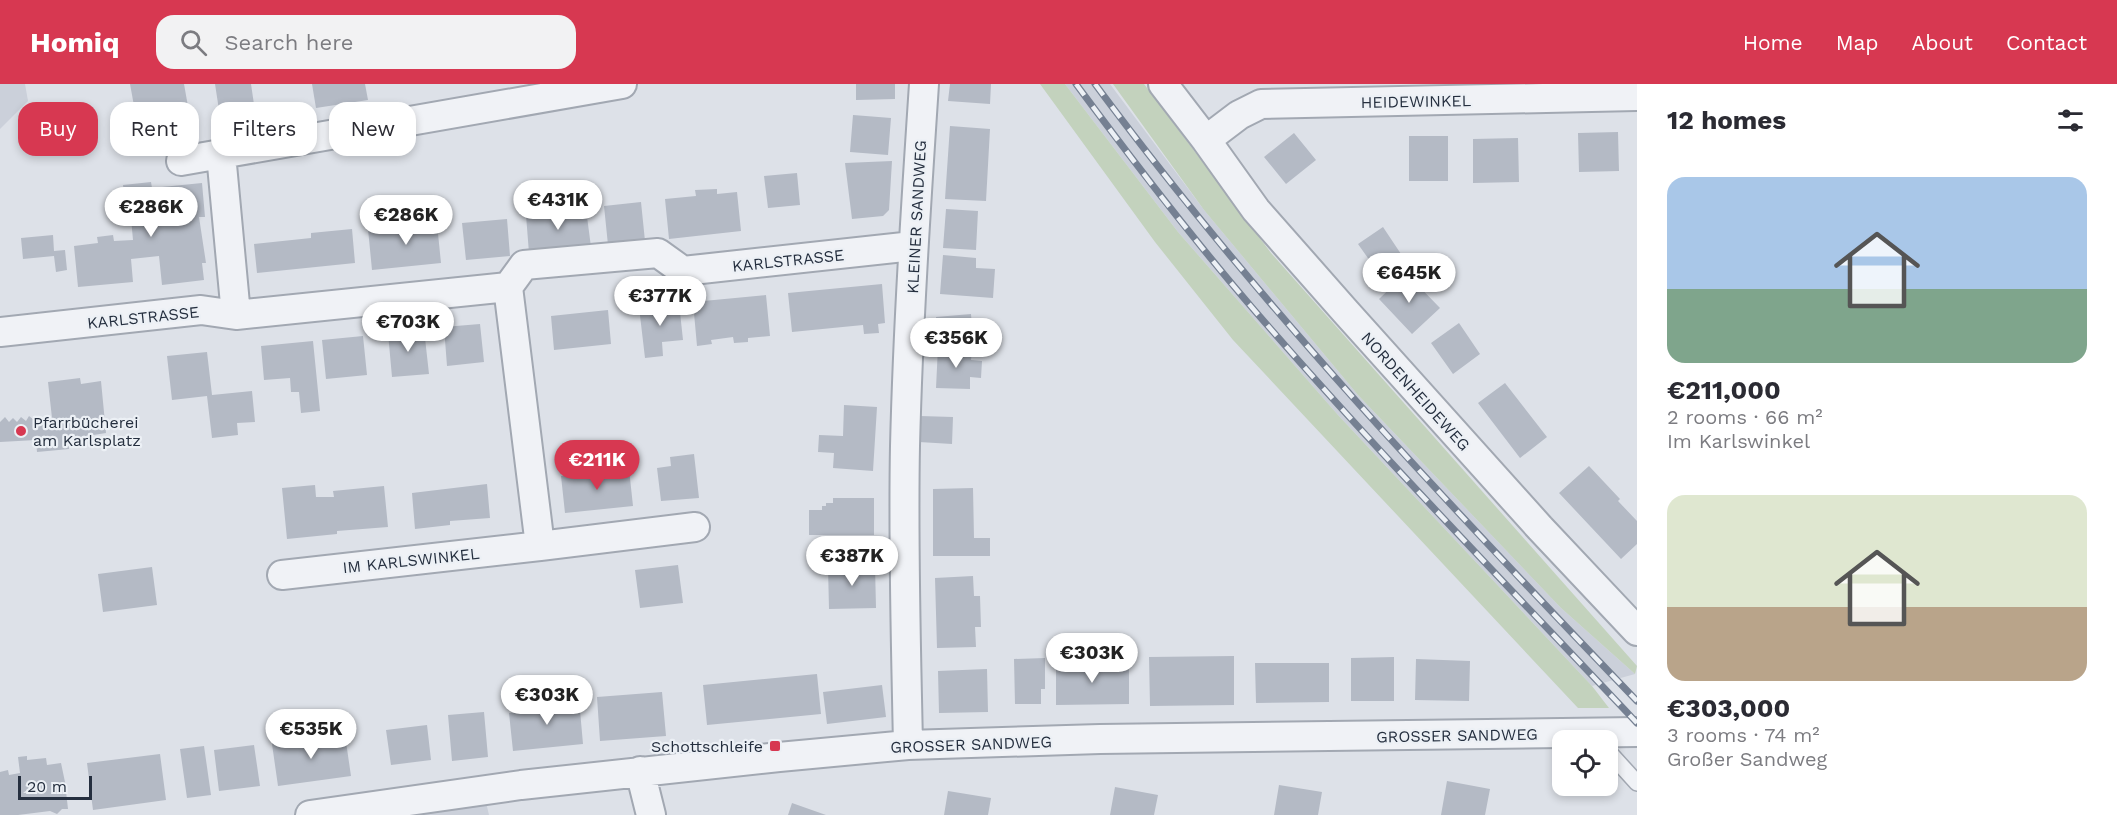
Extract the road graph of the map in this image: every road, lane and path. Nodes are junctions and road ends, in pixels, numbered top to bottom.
1 (622, 84) edge
2 (924, 84) edge
3 (1163, 84) edge
4 (1637, 96) edge
5 (317, 137) edge
6 (1206, 140) junction
7 (211, 156) edge
8 (221, 156) edge
9 (181, 160) dead end
10 (913, 246) junction
11 (508, 287) junction
12 (236, 315) junction
13 (0, 332) edge
14 (695, 527) dead end
15 (540, 546) junction
16 (282, 575) dead end
17 (1637, 631) edge
18 (1637, 732) edge
19 (1618, 737) edge
20 (1552, 742) edge
21 (908, 745) junction
22 (1618, 762) edge
23 (640, 771) junction
24 (1637, 783) edge
25 (309, 815) edge
26 (651, 815) edge

1 - 5 street
2 - 10 street, KLEINER SANDWEG
3 - 6 street, NORDENHEIDEWEG
4 - 6 street, HEIDEWINKEL
6 - 17 street, NORDENHEIDEWEG
7 - 9 street
8 - 12 street
10 - 11 street, KARLSTRASSE
10 - 21 street, KLEINER SANDWEG
11 - 12 street, KARLSTRASSE
11 - 15 street
12 - 13 street, KARLSTRASSE
14 - 15 street, IM KARLSWINKEL
15 - 16 street, IM KARLSWINKEL
18 - 19 street, GROSSER SANDWEG
20 - 21 street, GROSSER SANDWEG
21 - 23 street, GROSSER SANDWEG
22 - 24 lane
23 - 25 street, GROSSER SANDWEG
23 - 26 street

